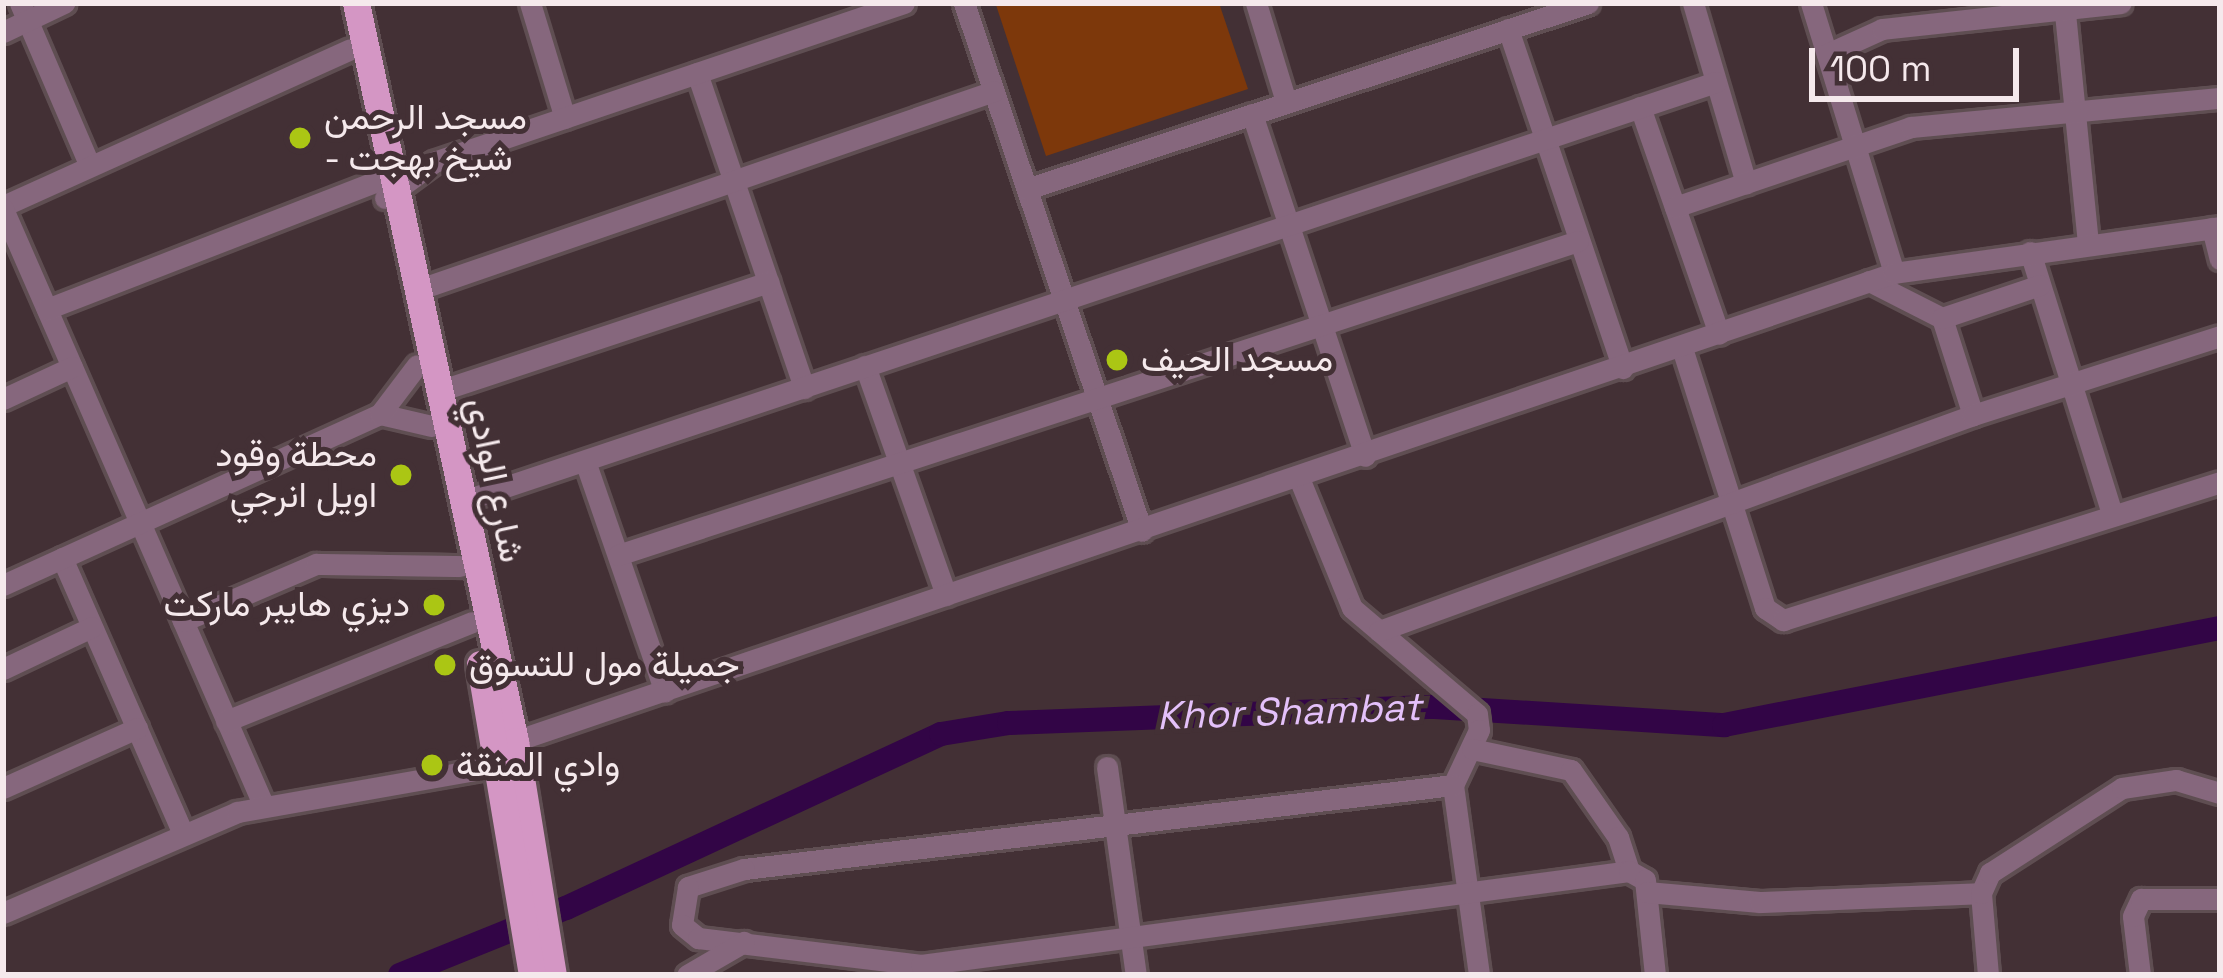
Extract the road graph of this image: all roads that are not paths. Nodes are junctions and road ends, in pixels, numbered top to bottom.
1 (64, 3) edge
2 (340, 3) edge
3 (356, 3) edge
4 (904, 3) edge
5 (964, 3) edge
6 (1256, 3) edge
7 (1588, 3) edge
8 (1693, 3) edge
9 (1811, 3) edge
10 (2121, 3) edge
11 (536, 4) edge
12 (2064, 6) edge
13 (1559, 8) edge
14 (863, 9) edge
15 (24, 12) edge
16 (1508, 29) junction
17 (3, 32) edge
18 (349, 50) junction
19 (1827, 54) junction
20 (698, 73) junction
21 (1716, 82) junction
22 (994, 92) junction
23 (2220, 98) edge
24 (1286, 102) junction
25 (1640, 106) junction
26 (2074, 112) junction
27 (1252, 114) junction
28 (565, 118) junction
29 (1543, 139) junction
30 (1854, 149) junction
31 (90, 166) junction
32 (734, 181) junction
33 (1747, 183) junction
34 (1027, 189) junction
35 (388, 190) junction
36 (3, 207) edge
37 (1675, 207) junction
38 (1286, 222) junction
39 (2216, 228) edge
40 (1578, 241) junction
41 (2089, 243) junction
42 (2030, 252) junction
43 (2220, 260) edge
44 (1894, 273) junction
45 (1869, 280) junction
46 (768, 282) junction
47 (2040, 285) junction
48 (417, 290) junction
49 (1063, 298) junction
50 (47, 309) junction
51 (1942, 318) junction
52 (1318, 324) junction
53 (1719, 334) junction
54 (2220, 336) edge
55 (1682, 348) junction
56 (416, 365) junction
57 (865, 366) junction
58 (72, 368) junction
59 (1623, 368) junction
60 (2071, 385) junction
61 (804, 388) junction
62 (439, 392) junction
63 (1097, 398) junction
64 (3, 399) edge
65 (380, 414) junction
66 (1973, 415) junction
67 (432, 426) junction
68 (1365, 456) junction
69 (586, 461) junction
70 (899, 463) junction
71 (1299, 478) junction
72 (2220, 482) edge
73 (463, 501) junction
74 (1735, 501) junction
75 (2112, 514) junction
76 (140, 523) junction
77 (1142, 531) junction
78 (618, 555) junction
79 (62, 558) junction
80 (460, 566) junction
81 (3, 585) edge
82 (946, 596) junction
83 (183, 621) junction
84 (472, 622) junction
85 (92, 627) junction
86 (1379, 631) junction
87 (3, 669) edge
88 (665, 692) junction
89 (226, 721) junction
90 (137, 728) junction
91 (515, 741) junction
92 (1472, 749) junction
93 (499, 766) junction
94 (1107, 767) dead end
95 (1454, 785) junction
96 (3, 788) edge
97 (2220, 794) edge
98 (263, 805) junction
99 (1118, 828) junction
100 (183, 833) junction
101 (1629, 871) junction
102 (528, 874) junction
103 (1468, 891) junction
104 (1647, 892) junction
105 (1981, 893) junction
106 (2220, 898) edge
107 (3, 913) edge
108 (1131, 932) junction
109 (744, 941) junction
110 (948, 960) junction
111 (541, 964) edge
112 (687, 975) edge
113 (968, 975) edge
114 (1136, 975) edge
115 (1479, 975) edge
116 (1655, 975) edge
117 (1988, 975) edge
118 (2140, 975) edge

1 - 15 street
2 - 18 main road, شارع الوادي
3 - 35 main road, شارع الوادي
4 - 14 street
5 - 22 street
6 - 24 street
7 - 13 street
8 - 21 street
9 - 19 street
10 - 12 street
11 - 28 street
12 - 19 street
12 - 26 street
13 - 16 street
14 - 20 street
15 - 17 street
15 - 31 street
16 - 24 street
16 - 29 street
18 - 31 street
18 - 35 main road, شارع الوادي
19 - 30 street
20 - 28 street
20 - 32 street
21 - 25 street
21 - 33 street
22 - 32 street
22 - 34 street
23 - 26 street
24 - 27 street
25 - 29 street
25 - 37 street
26 - 30 street
26 - 41 street
27 - 34 street
27 - 38 street
28 - 35 street
29 - 38 street
29 - 40 street
30 - 33 street
30 - 44 street
31 - 36 street
32 - 46 street
32 - 48 street
33 - 37 street
34 - 49 street
35 - 48 main road, شارع الوادي
35 - 50 street
35 - 56 main road, شارع الوادي
36 - 50 street
37 - 53 street
38 - 49 street
38 - 52 street
39 - 41 street
39 - 43 street
40 - 52 street
40 - 59 street
41 - 42 street
42 - 44 street
42 - 47 street
44 - 45 street
45 - 51 street
45 - 53 street
46 - 61 street
46 - 62 street
47 - 51 street
47 - 60 street
48 - 62 main road, شارع الوادي
49 - 57 street
49 - 63 street
50 - 58 street
51 - 66 street
52 - 63 street
52 - 68 street
53 - 55 street
54 - 60 street
55 - 59 street
55 - 74 street
56 - 65 street
56 - 67 main road, شارع الوادي
57 - 61 street
57 - 70 street
58 - 64 street
58 - 76 street
59 - 68 street
60 - 66 street
60 - 75 street
61 - 69 street
62 - 73 main road, شارع الوادي
63 - 70 street
63 - 77 street
65 - 67 street
65 - 76 street
66 - 74 street
67 - 80 main road, شارع الوادي
68 - 71 street
69 - 73 street
69 - 78 street
70 - 78 street
70 - 82 street
71 - 77 street
71 - 86 street
72 - 75 street
73 - 91 main road, شارع الوادي
74 - 75 street
74 - 86 street
76 - 79 street
76 - 83 street
77 - 82 street
78 - 88 street
79 - 81 street
79 - 85 street
80 - 83 street
80 - 84 main road, شارع الوادي
82 - 88 street
83 - 89 street
84 - 89 street
84 - 93 main road, شارع الوادي
85 - 87 street
85 - 90 street
86 - 92 street
88 - 91 street
89 - 98 street
90 - 96 street
90 - 100 street
91 - 102 main road, شارع الوادي
92 - 95 street
92 - 101 street
93 - 98 street
93 - 102 main road, شارع الوادي
94 - 99 street
95 - 99 street
95 - 103 street
97 - 105 street
98 - 100 street
99 - 108 street
99 - 109 street
100 - 107 street
101 - 103 street
101 - 104 street
102 - 111 main road, شارع الوادي
103 - 108 street
103 - 115 street
104 - 105 street
104 - 116 street
105 - 117 street
106 - 118 street
108 - 110 street
108 - 114 street
109 - 110 street
109 - 112 street
110 - 113 street

